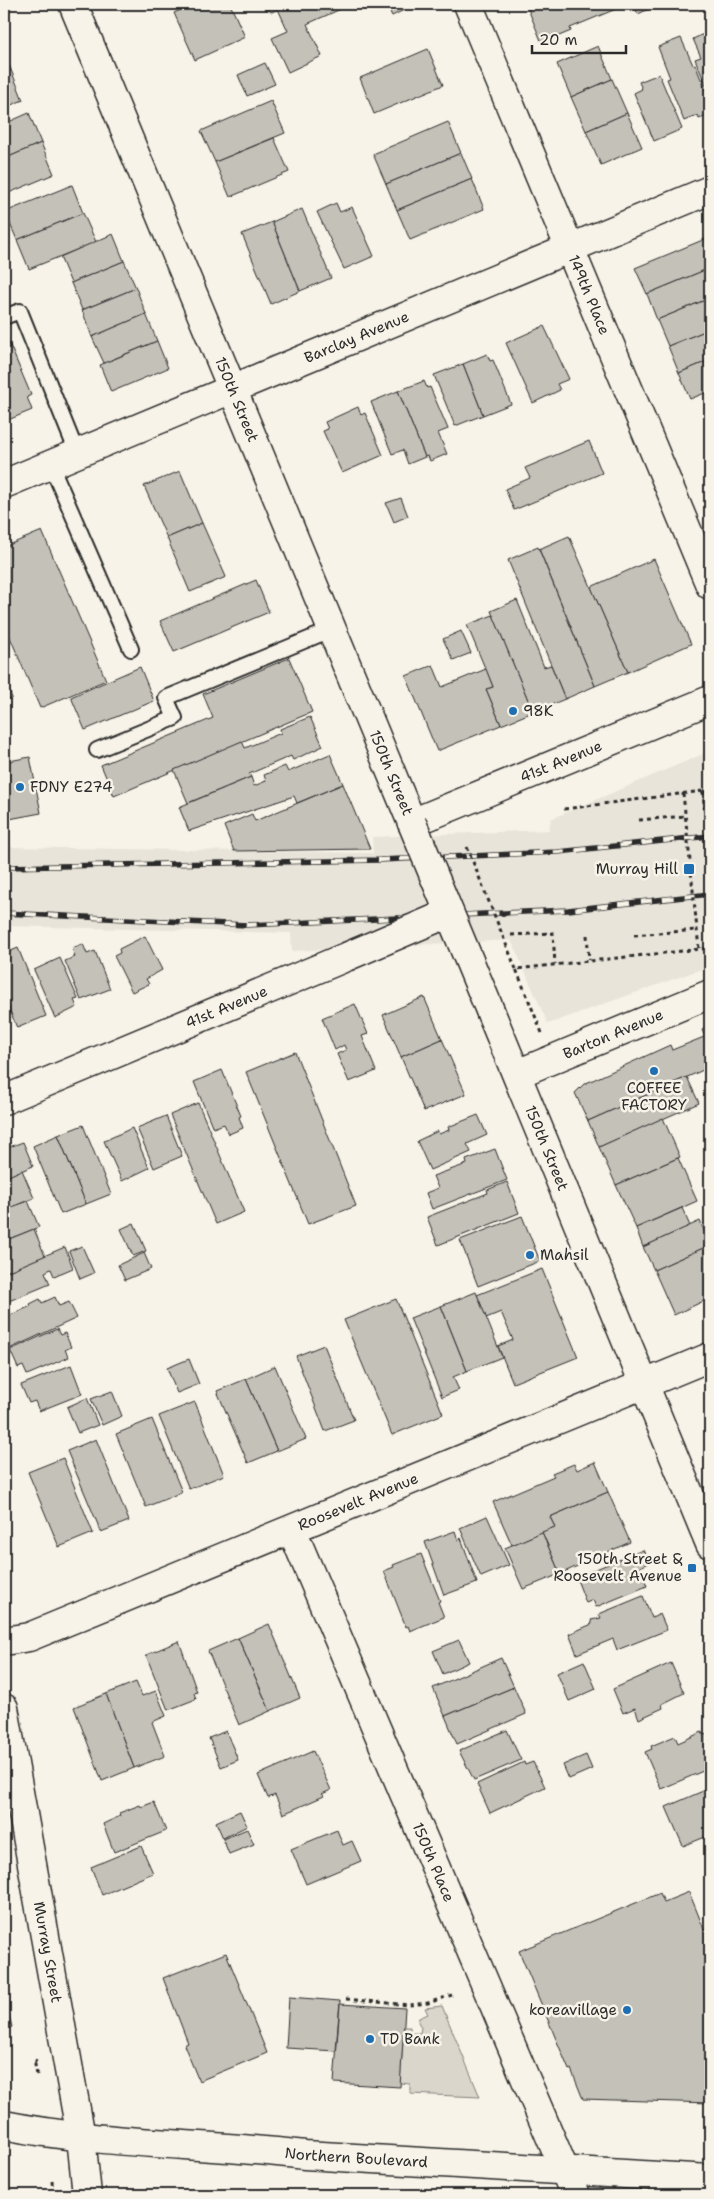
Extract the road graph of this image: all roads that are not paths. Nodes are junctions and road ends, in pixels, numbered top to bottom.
1 (73, 4) edge
2 (468, 4) edge
3 (710, 190) edge
4 (570, 247) junction
5 (4, 317) edge
6 (232, 390) junction
7 (78, 453) junction
8 (50, 465) junction
9 (4, 484) edge
10 (710, 585) edge
11 (333, 629) junction
12 (131, 650) dead end
13 (710, 700) edge
14 (97, 750) dead end
15 (412, 823) junction
16 (450, 914) junction
17 (710, 994) edge
18 (516, 1074) junction
19 (4, 1100) edge
20 (710, 1356) edge
21 (644, 1384) junction
22 (292, 1530) junction
23 (710, 1544) edge
24 (4, 1641) edge
25 (4, 1708) edge
26 (4, 2125) edge
27 (81, 2137) junction
28 (564, 2170) junction
29 (710, 2180) edge
30 (88, 2195) edge
31 (574, 2195) edge

1 - 6 street, 150th Street
2 - 4 street, 149th Place
3 - 4 street, Barclay Avenue
4 - 6 street, Barclay Avenue
4 - 10 street, 149th Place
5 - 7 lane
6 - 7 street, Barclay Avenue
6 - 11 street, 150th Street
7 - 8 street, Barclay Avenue
8 - 9 street, Barclay Avenue
8 - 12 lane
11 - 14 lane
11 - 15 street, 150th Street
13 - 15 street, 41st Avenue
15 - 16 street, 150th Street, bridge
16 - 18 street, 150th Street, bridge
16 - 19 street, 41st Avenue, bridge
17 - 18 street, Barton Avenue
18 - 21 street, 150th Street
20 - 21 street, Roosevelt Avenue
21 - 22 street, Roosevelt Avenue
21 - 23 street, 150th Street
22 - 24 street, Roosevelt Avenue
22 - 28 street, 150th Place
25 - 27 street, Murray Street
26 - 27 street, Northern Boulevard
27 - 28 street, Northern Boulevard
27 - 30 street, Murray Street
28 - 29 street, Northern Boulevard
28 - 31 street, 150th Place

